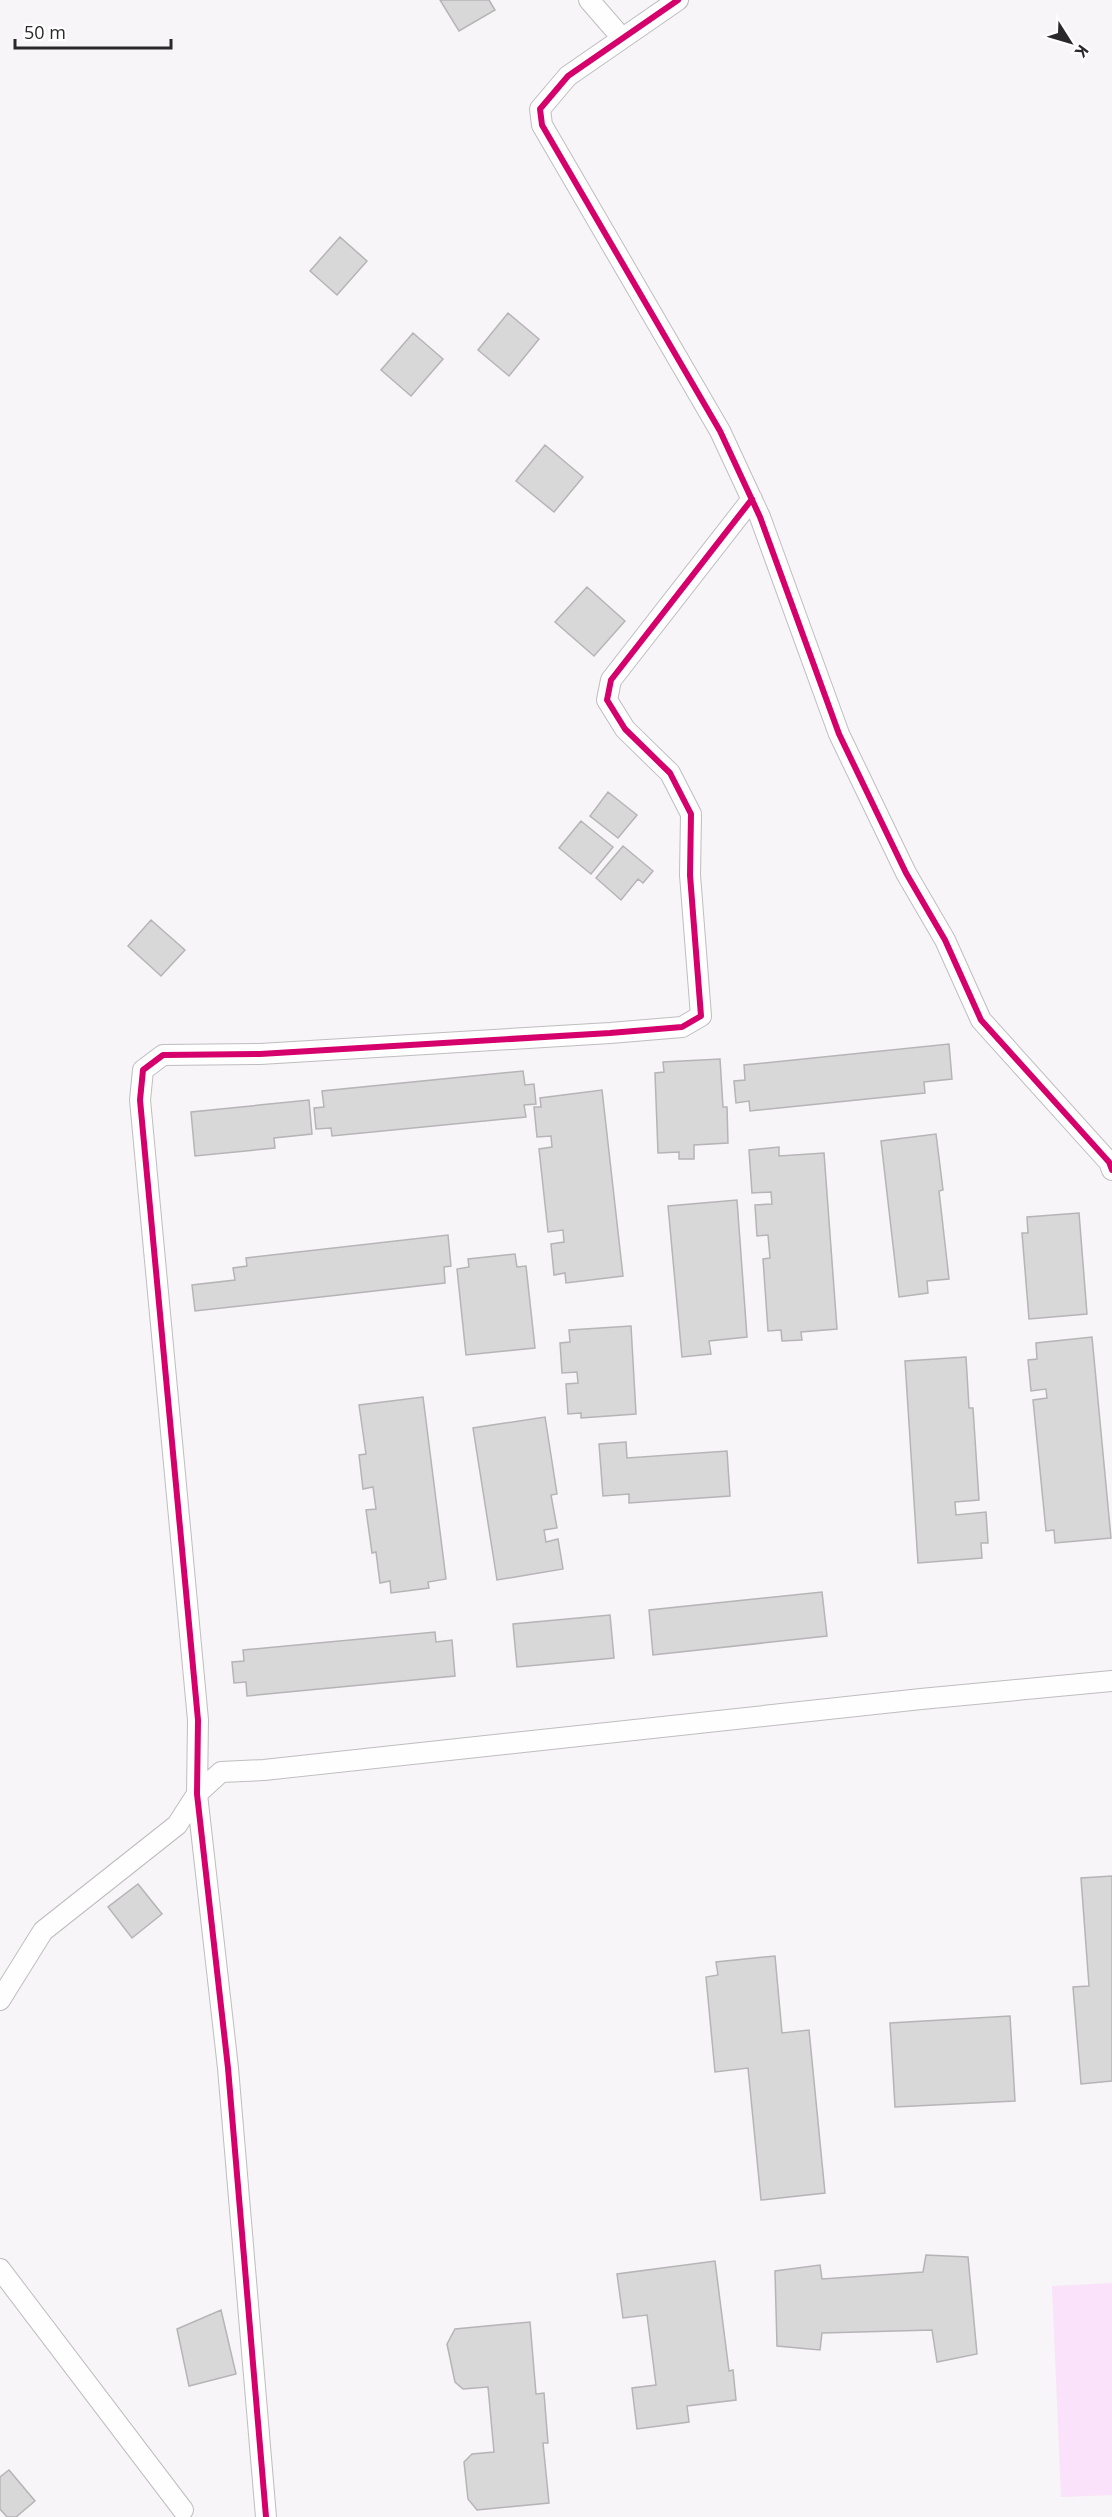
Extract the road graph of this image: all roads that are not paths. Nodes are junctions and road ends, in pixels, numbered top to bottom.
1 (589, 0) edge
2 (678, 0) edge
3 (622, 38) junction
4 (752, 499) junction
5 (1112, 1170) edge
6 (1112, 1681) edge
7 (197, 1794) junction
8 (0, 2000) edge
9 (0, 2269) edge
10 (183, 2510) dead end
11 (266, 2517) edge

1 - 3 street
2 - 3 street
3 - 4 street
4 - 5 street
4 - 7 street
6 - 7 street
7 - 8 street
7 - 11 street
9 - 10 street

